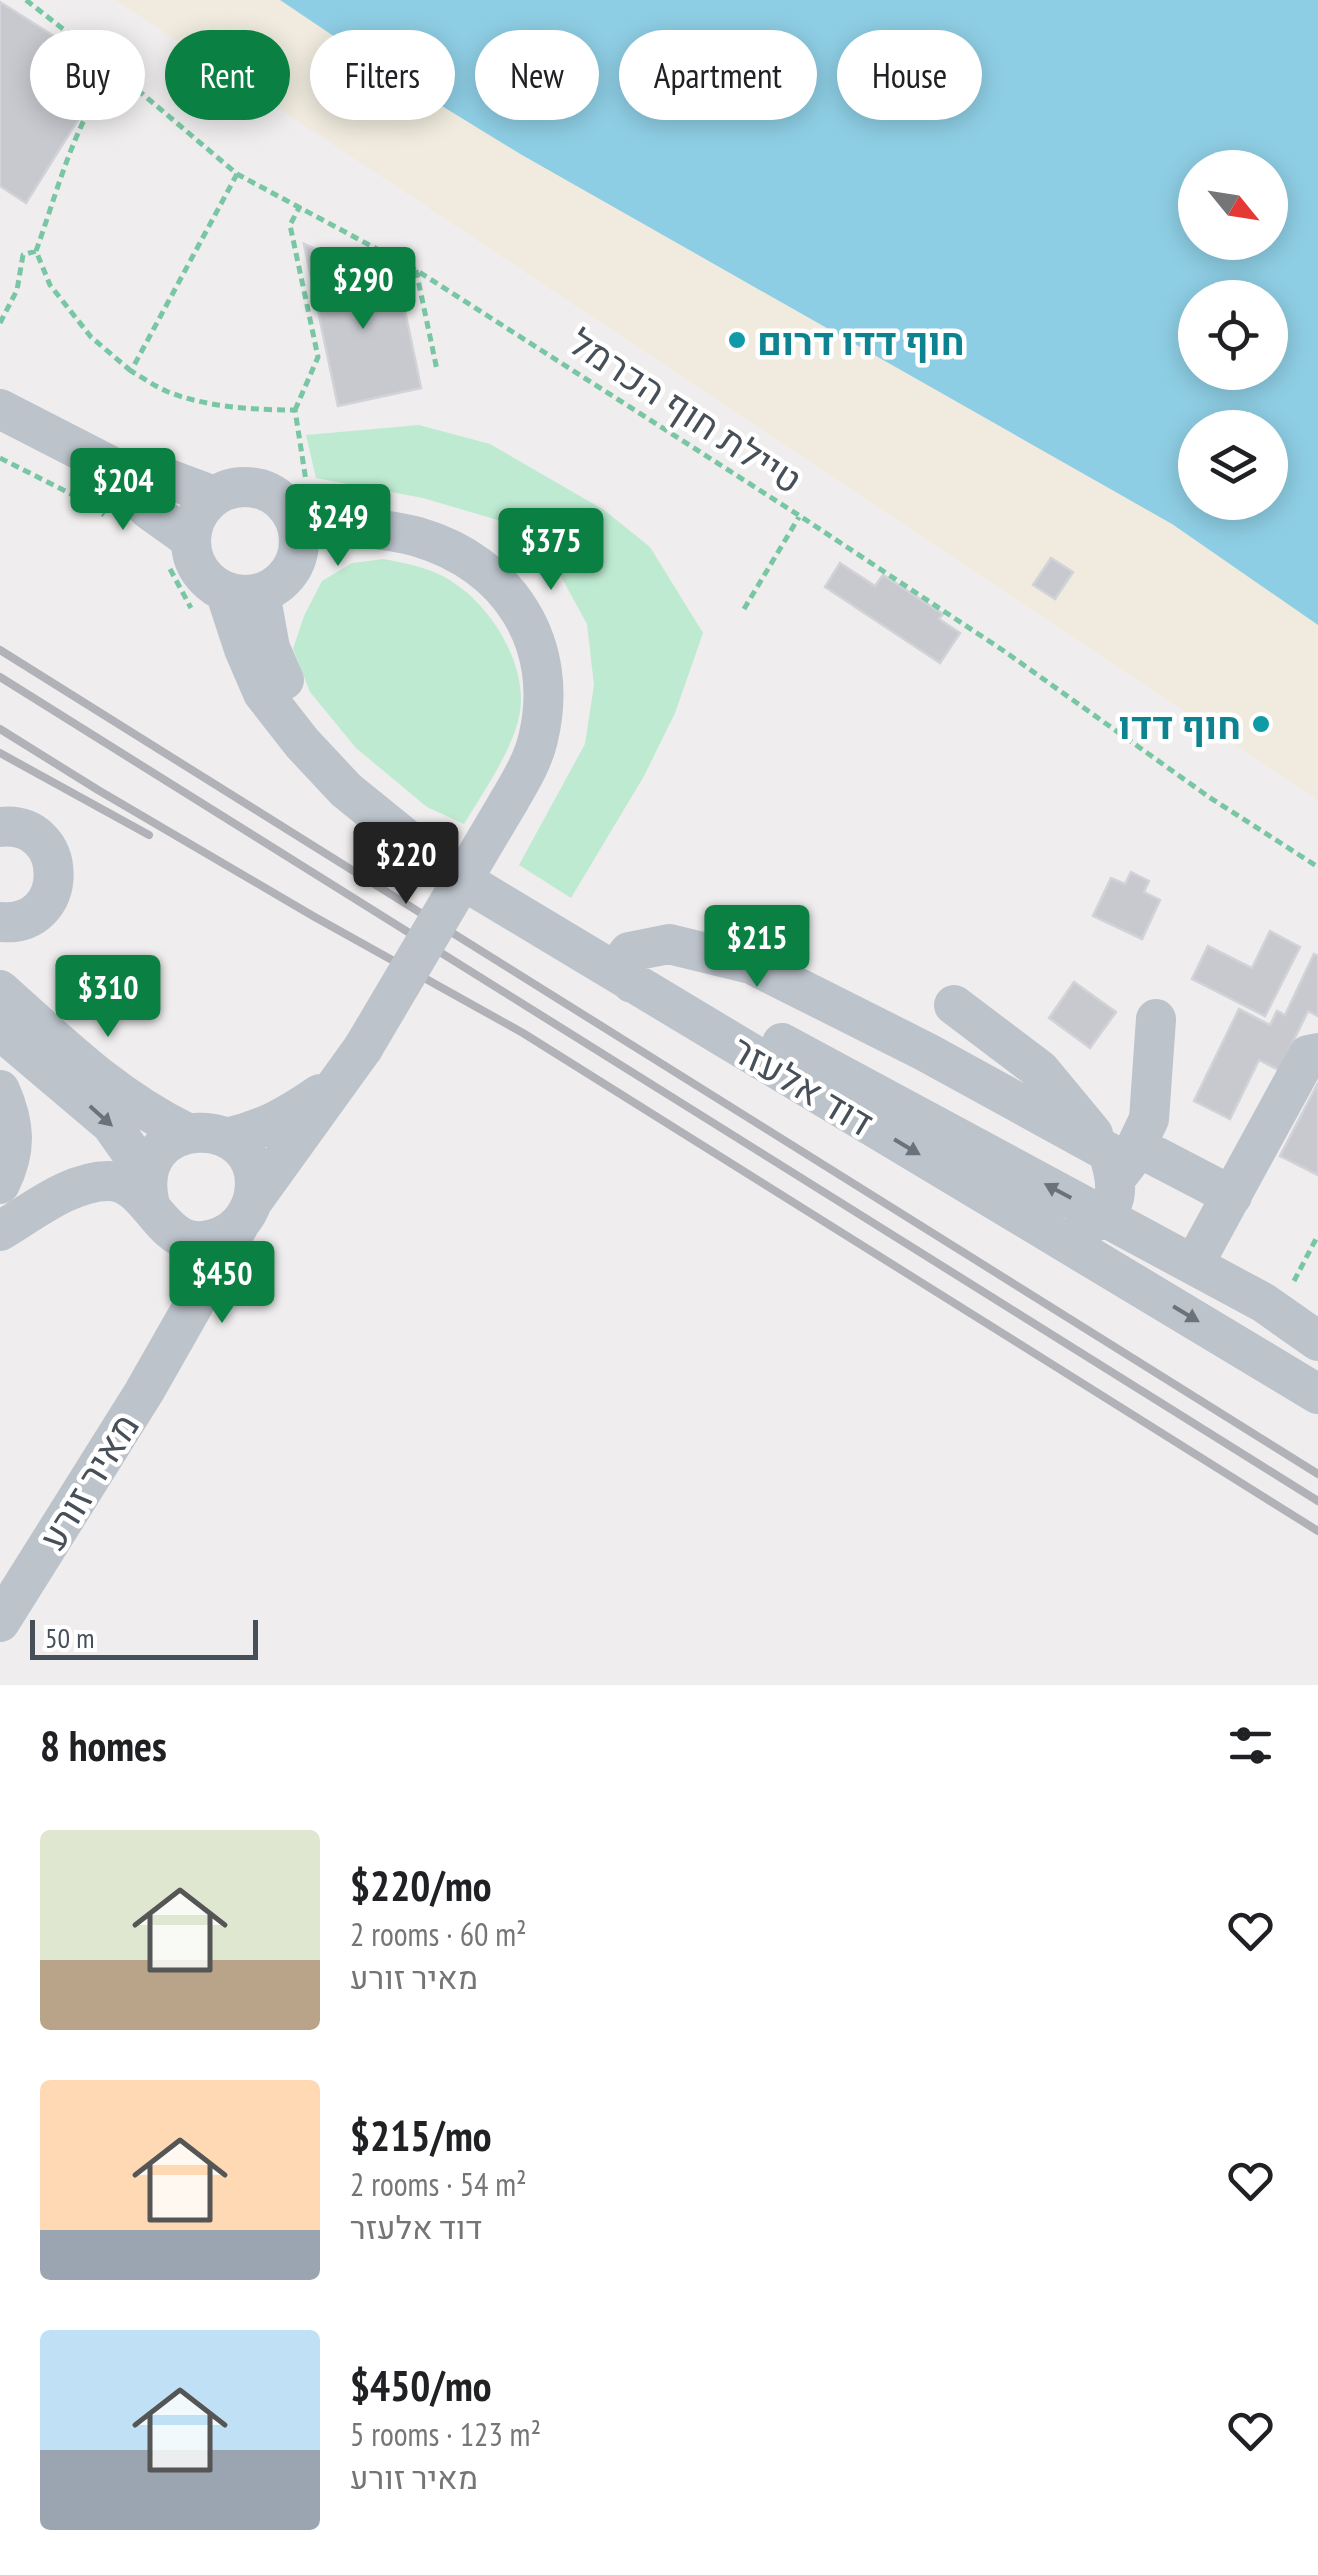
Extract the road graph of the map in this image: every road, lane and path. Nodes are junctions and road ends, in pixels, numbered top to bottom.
1 (26, 0) edge
2 (64, 30) edge
3 (145, 96) edge
4 (85, 120) edge
5 (237, 174) junction
6 (300, 206) junction
7 (36, 251) junction
8 (416, 270) junction
9 (0, 323) edge
10 (438, 370) dead end
11 (131, 371) junction
12 (0, 409) edge
13 (295, 410) junction
14 (111, 466) junction
15 (214, 496) junction
16 (298, 498) junction
17 (800, 516) junction
18 (344, 526) junction
19 (190, 539) junction
20 (295, 560) junction
21 (242, 592) junction
22 (744, 609) dead end
23 (0, 827) edge
24 (1318, 867) edge
25 (0, 922) edge
26 (628, 971) junction
27 (0, 990) edge
28 (954, 1005) dead end
29 (1156, 1019) dead end
30 (0, 1030) edge
31 (1318, 1053) edge
32 (351, 1064) junction
33 (0, 1090) edge
34 (207, 1135) junction
35 (1116, 1173) junction
36 (0, 1184) edge
37 (1232, 1196) junction
38 (152, 1205) junction
39 (246, 1214) junction
40 (0, 1232) edge
41 (1050, 1233) junction
42 (1194, 1264) junction
43 (1307, 1315) edge
44 (1245, 1349) junction
45 (1302, 1384) edge
46 (144, 1392) junction
47 (89, 1479) junction
48 (2, 1574) edge
49 (0, 1622) edge

1 - 2 path, טיילת חוף הכרמל
3 - 5 path, טיילת חוף הכרמל
4 - 7 path
5 - 6 path, טיילת חוף הכרמל
5 - 11 path
6 - 8 path, טיילת חוף הכרמל
6 - 13 path
7 - 9 path
7 - 11 path
8 - 10 path
8 - 17 path, טיילת חוף הכרמל
11 - 13 path
12 - 14 street
13 - 16 path
14 - 15 street
14 - 19 street
15 - 16 street
15 - 19 street
16 - 18 street
16 - 20 street
17 - 22 path
17 - 24 path, טיילת חוף הכרמל
18 - 20 street
18 - 32 street, מאיר זורע, bridge
19 - 21 street
20 - 21 street
21 - 26 street, דוד אלעזר
23 - 25 street
35 -> 26 street, דוד אלעזר
26 - 35 street
26 -> 41 street, דוד אלעזר
27 - 34 street
28 - 35 street
29 - 35 street
30 -> 38 street, מאיר זורע
31 - 37 street
32 - 34 street, מאיר זורע
32 - 39 street, מאיר זורע
33 - 36 street
34 - 38 street
34 - 39 street
35 - 37 street
35 - 41 street
35 - 42 street, דוד אלעזר
37 - 42 street
38 - 39 street
38 - 40 street
38 - 46 street, מאיר זורע
39 - 46 street, מאיר זורע
41 -> 44 street, דוד אלעזר
42 - 43 street, דוד אלעזר
43 - 44 street
43 - 45 street
44 - 45 street, דוד אלעזר
46 - 47 street, מאיר זורע
47 - 48 street
47 - 49 street, מאיר זורע

